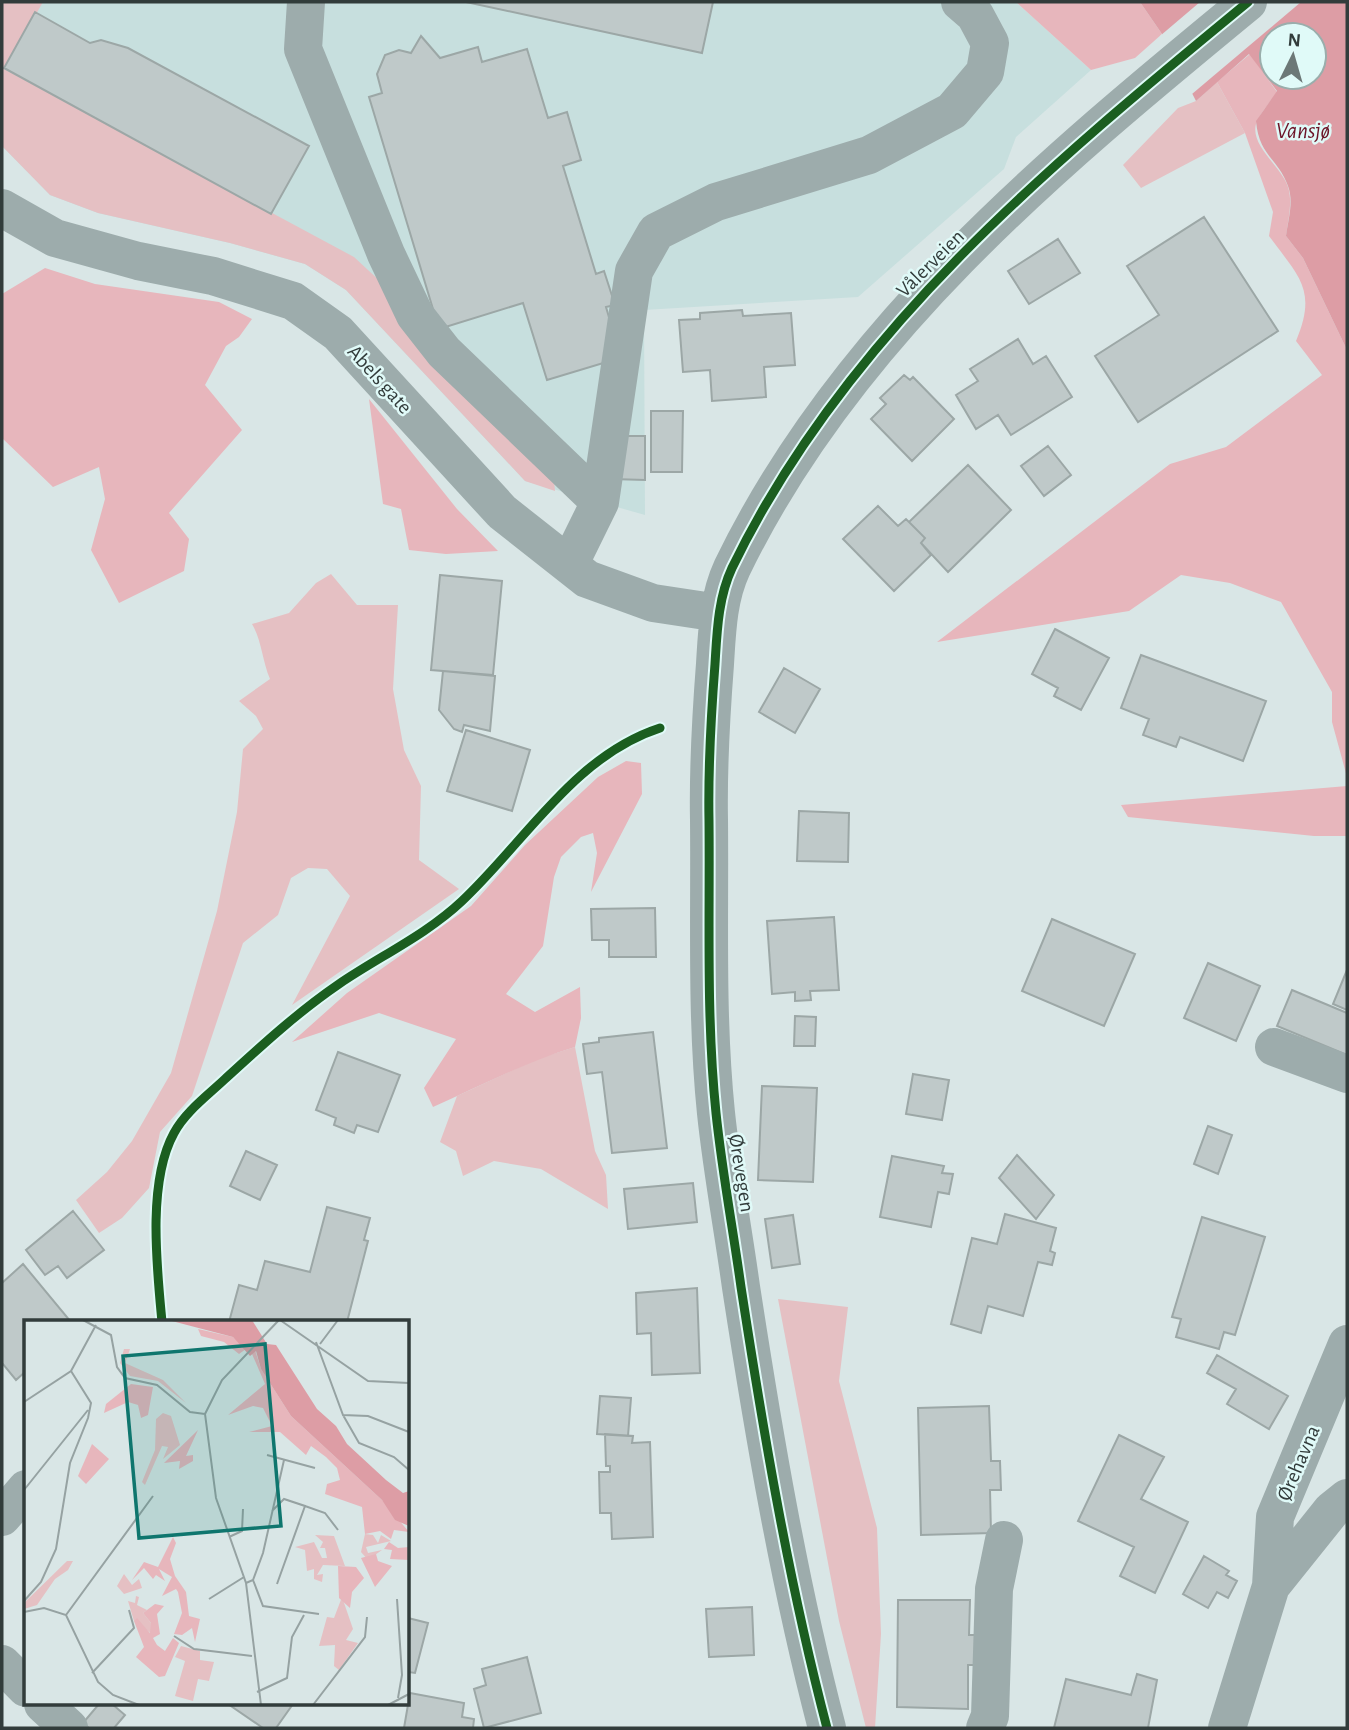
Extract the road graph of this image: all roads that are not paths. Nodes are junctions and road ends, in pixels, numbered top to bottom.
1 (306, 2) edge
2 (960, 2) edge
3 (1248, 2) edge
4 (2, 208) edge
5 (600, 502) junction
6 (569, 565) junction
7 (719, 614) junction
8 (1274, 1047) dead end
9 (1347, 1074) edge
10 (1347, 1344) edge
11 (24, 1491) edge
12 (1347, 1498) edge
13 (2, 1517) edge
14 (1004, 1540) dead end
15 (1271, 1586) junction
16 (2, 1664) edge
17 (24, 1686) edge
18 (45, 1706) edge
19 (69, 1728) edge
20 (827, 1728) edge
21 (985, 1728) edge
22 (1227, 1728) edge

1 - 5 street
2 - 5 street
3 - 7 street, Vålerveien
4 - 6 street, Abels gate
5 - 6 street
6 - 7 street, Abels gate
7 - 20 street, Ørevegen
8 - 9 street
10 - 15 street, Ørehavna
11 - 13 street
12 - 15 street, Ørehavna
14 - 21 street
15 - 22 street, Ørehavna
16 - 17 street
18 - 19 street

